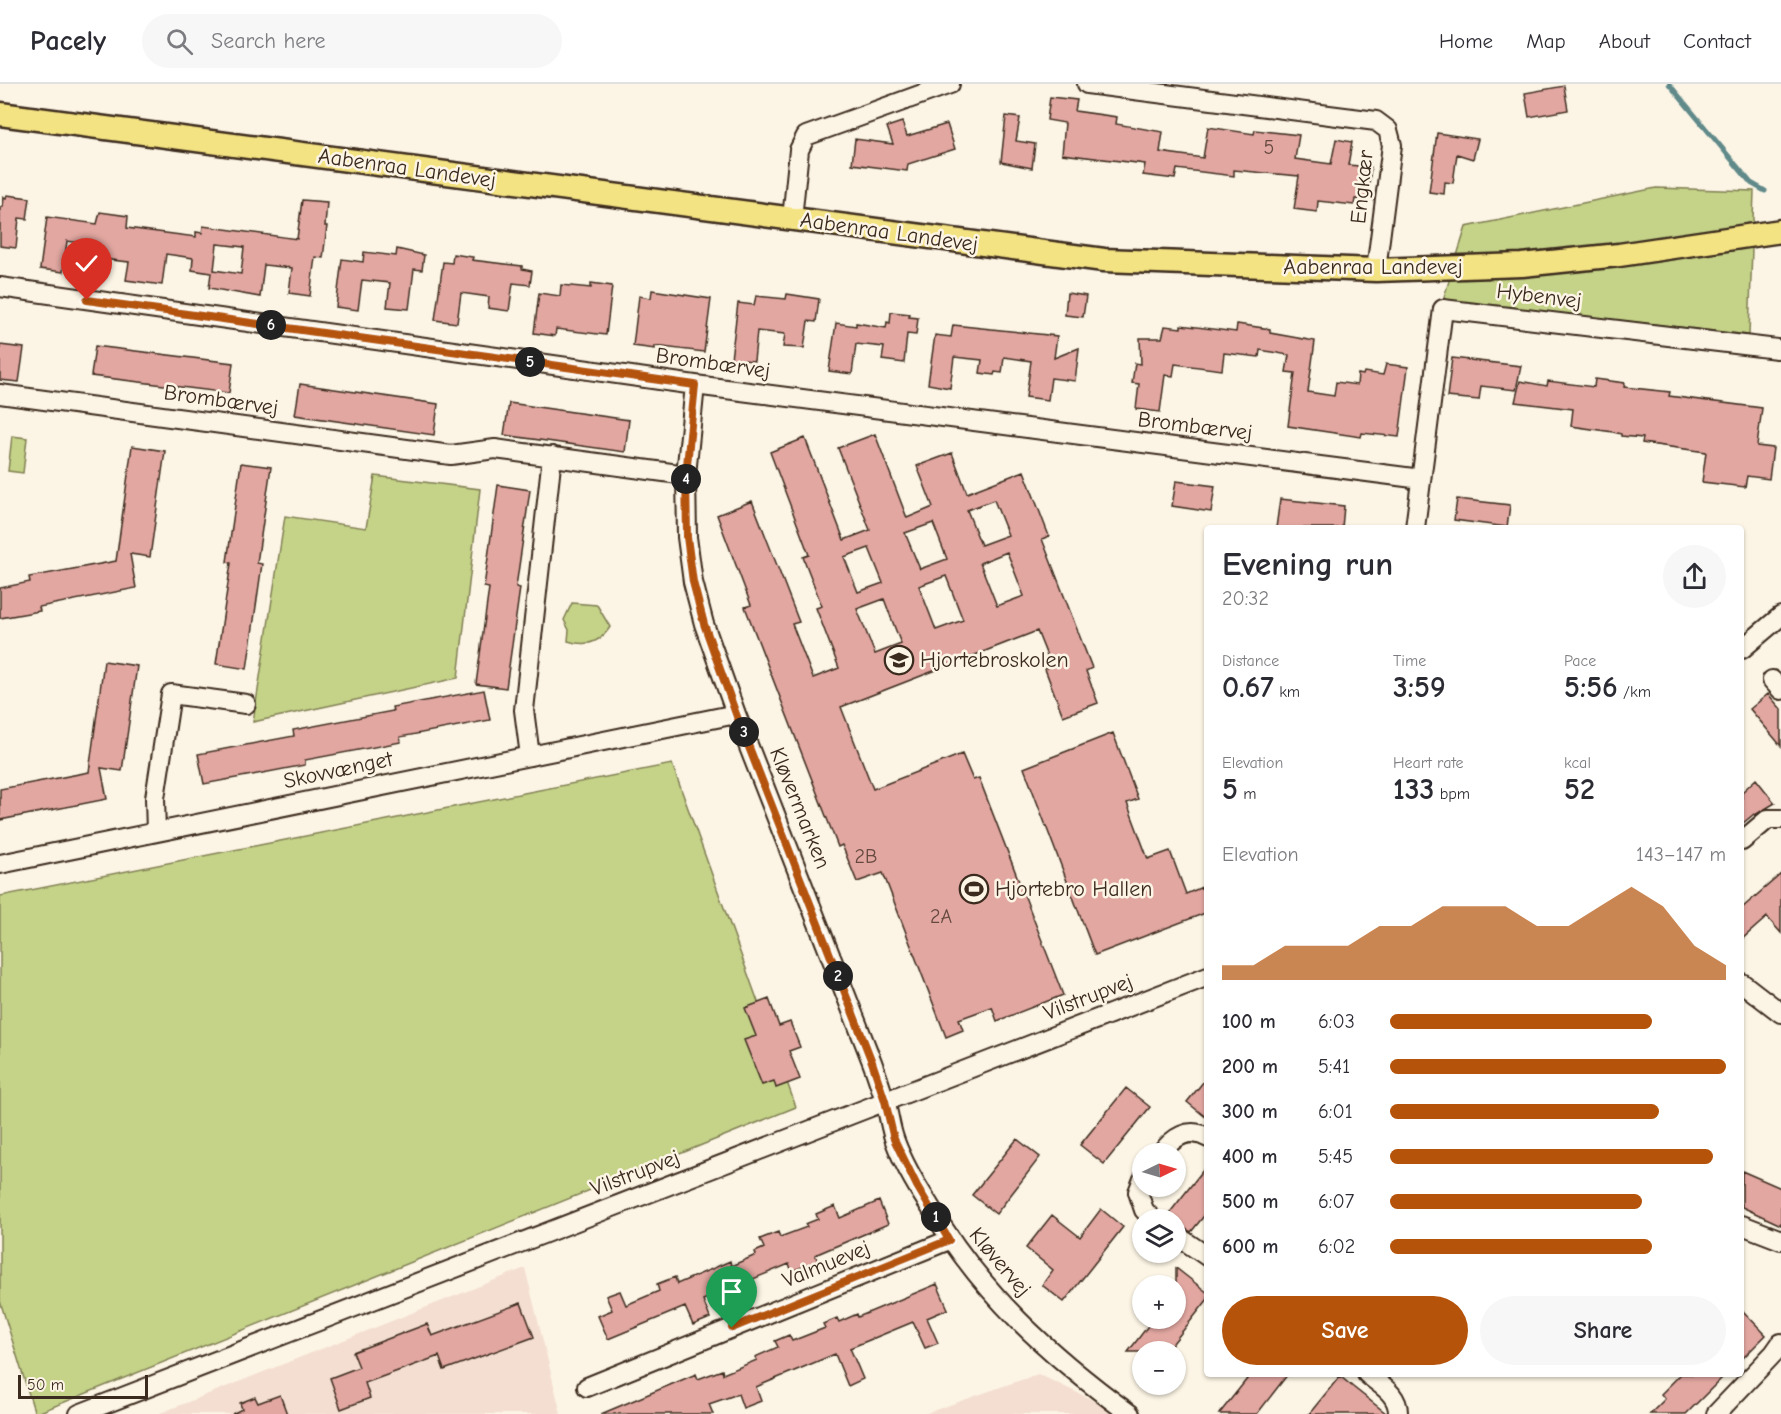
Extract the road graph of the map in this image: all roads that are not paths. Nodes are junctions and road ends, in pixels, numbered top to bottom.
1 (950, 84) edge
2 (1088, 84) edge
3 (1191, 90) edge
4 (0, 114) edge
5 (792, 219) junction
6 (1781, 231) edge
7 (1376, 270) junction
8 (0, 287) edge
9 (1777, 349) dead end
10 (695, 385) junction
11 (0, 394) edge
12 (552, 456) junction
13 (686, 475) junction
14 (1421, 479) junction
15 (1415, 525) edge
16 (1781, 616) edge
17 (1744, 647) edge
18 (246, 704) dead end
19 (736, 714) junction
20 (530, 756) junction
21 (1781, 819) edge
22 (156, 832) junction
23 (1744, 839) edge
24 (0, 864) edge
25 (1204, 978) edge
26 (1744, 985) edge
27 (1781, 1013) edge
28 (885, 1101) junction
29 (1204, 1136) edge
30 (1169, 1143) edge
31 (1744, 1226) edge
32 (949, 1240) junction
33 (1781, 1240) edge
34 (1186, 1242) edge
35 (1204, 1254) edge
36 (1781, 1343) edge
37 (1370, 1377) edge
38 (587, 1388) dead end
39 (80, 1414) edge
40 (1130, 1414) edge
41 (1398, 1414) edge
42 (1716, 1414) edge

1 - 5 street
2 - 3 street, Engkær
3 - 7 street, Engkær
4 - 5 main road, Aabenraa Landevej
5 - 7 main road, Aabenraa Landevej
6 - 7 main road, Aabenraa Landevej
8 - 10 street, Brombærvej
9 - 14 street, Hybenvej
10 - 13 street, Kløvermarken
10 - 14 street, Brombærvej
11 - 12 street, Brombærvej
12 - 13 street, Brombærvej
12 - 20 street
13 - 19 street, Kløvermarken
14 - 15 street, Hybenvej
16 - 17 street
18 - 22 street
19 - 20 street, Skovvænget
19 - 28 street, Kløvermarken
20 - 22 street, Skovvænget
21 - 23 street
22 - 24 street, Skovvænget
25 - 28 street, Vilstrupvej
26 - 27 street
28 - 32 street, Kløvervej
28 - 39 street, Vilstrupvej
29 - 30 street
31 - 33 street
32 - 38 street, Valmuevej
32 - 40 street, Kløvervej
34 - 35 street
36 - 42 street
37 - 41 street

